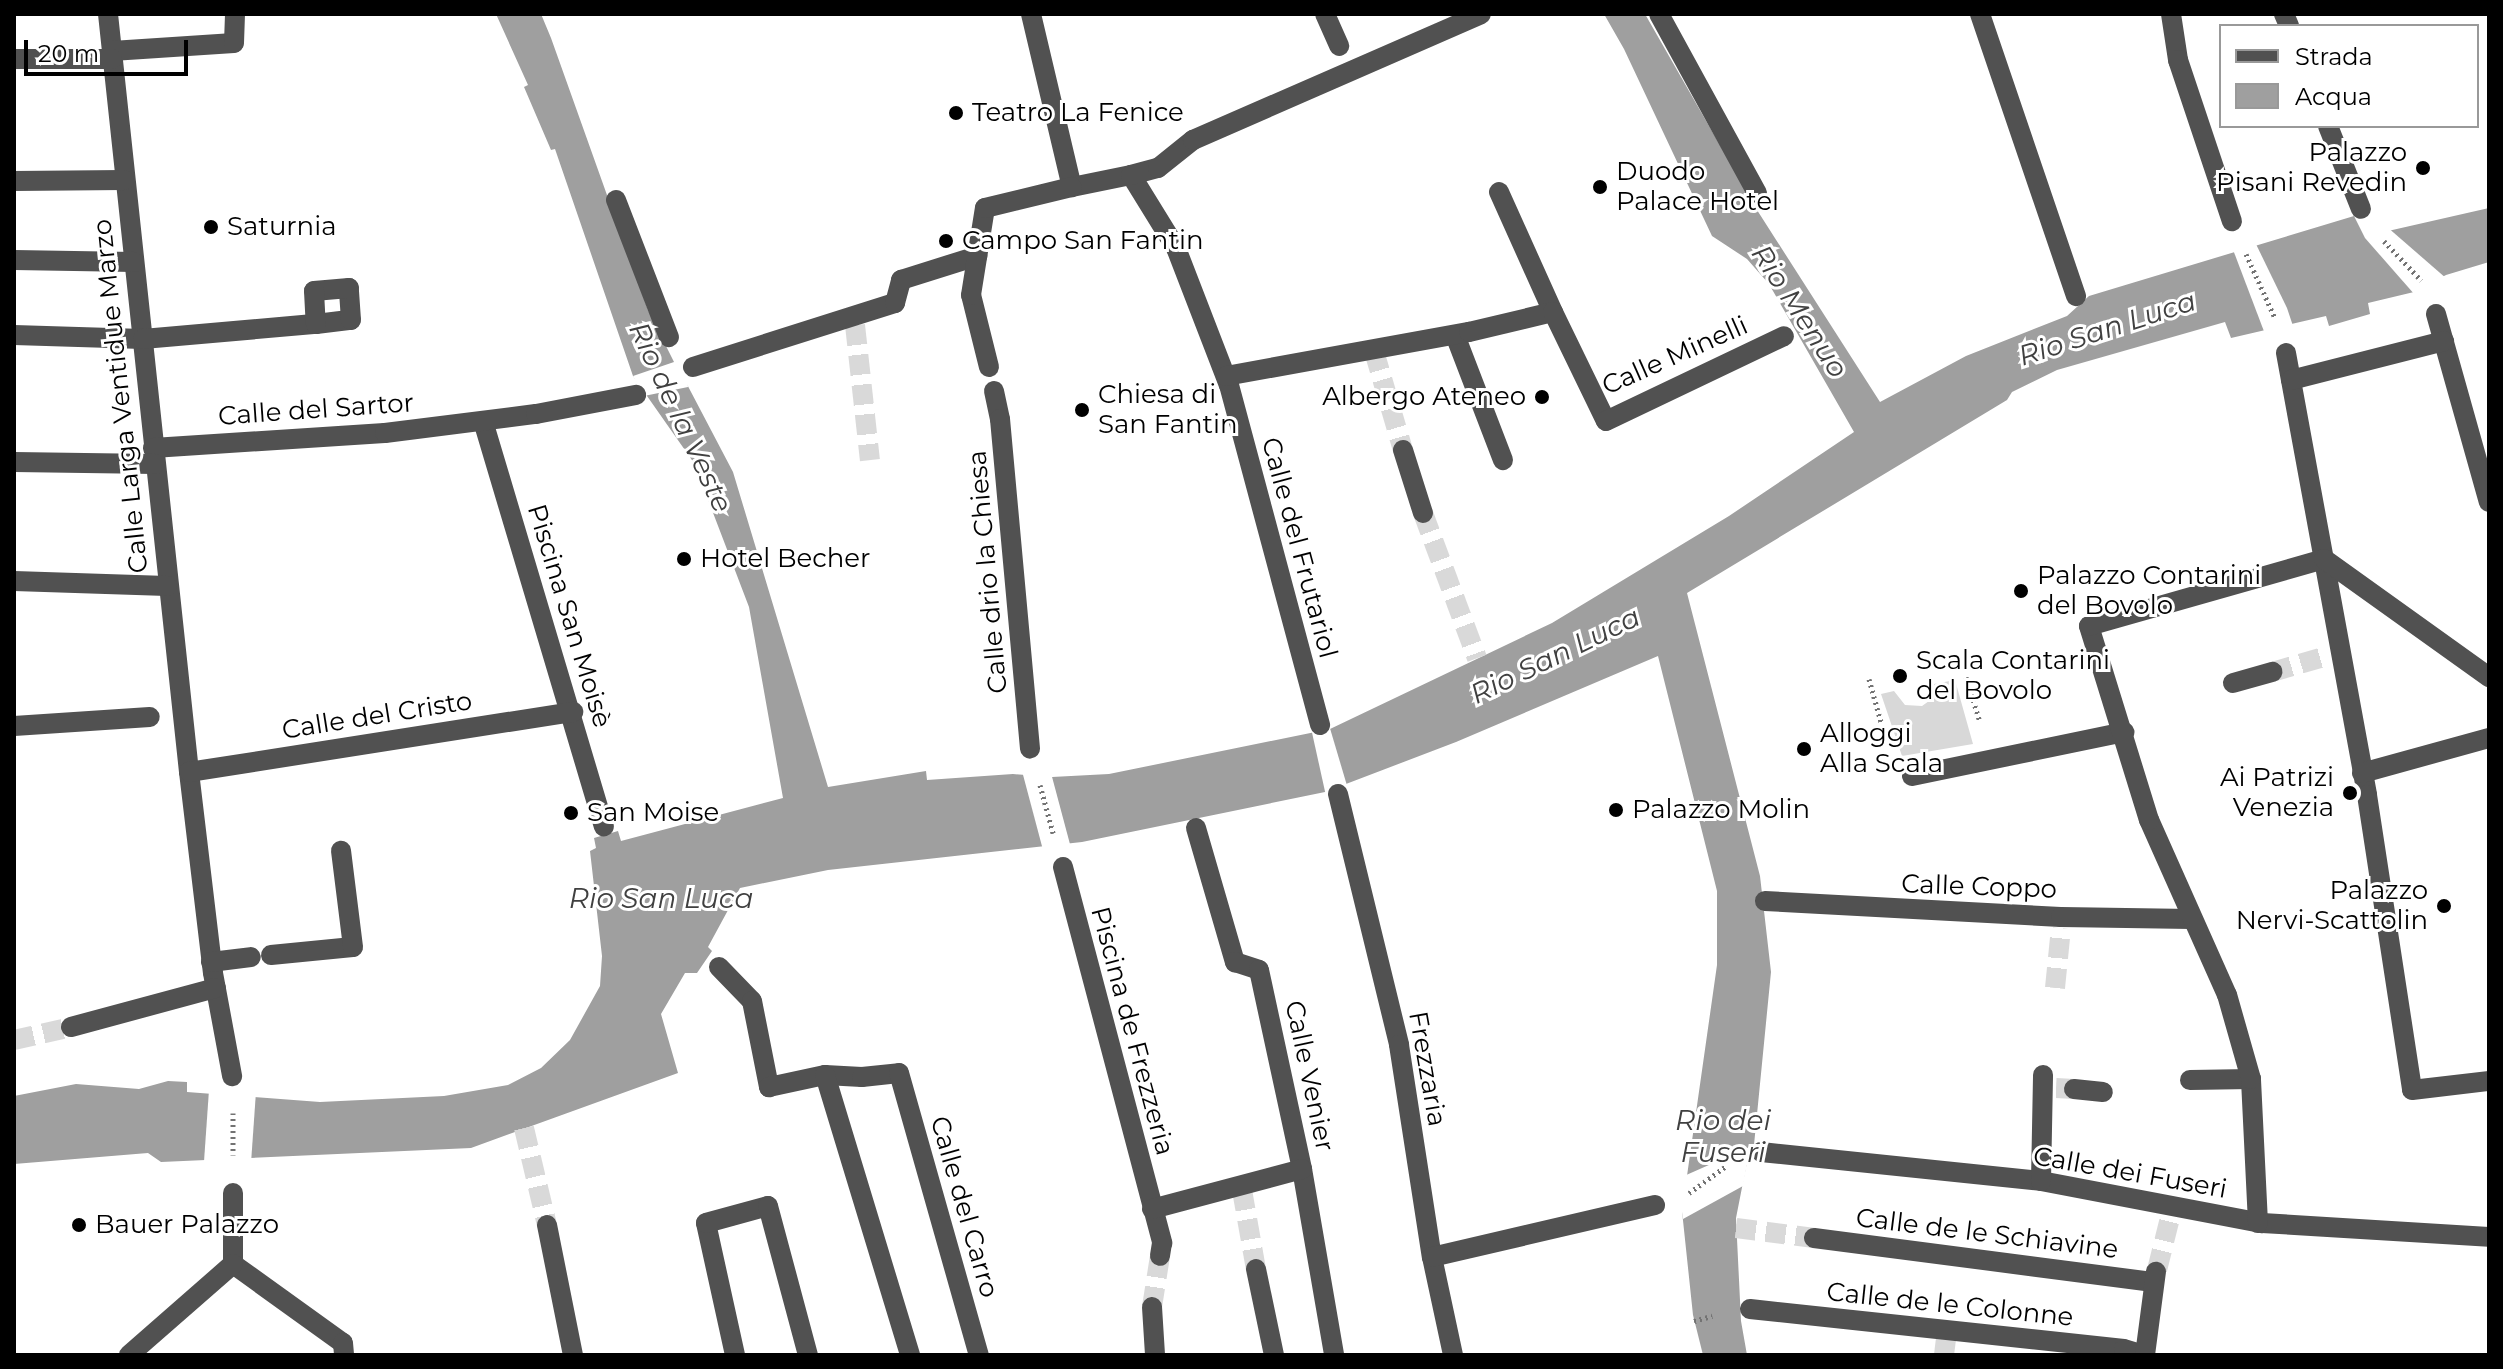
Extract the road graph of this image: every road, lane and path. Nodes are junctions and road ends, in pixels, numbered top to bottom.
1 (108, 14) edge
2 (235, 14) edge
3 (1031, 14) edge
4 (1325, 14) edge
5 (1481, 14) edge
6 (1659, 14) edge
7 (1980, 14) edge
8 (2171, 14) edge
9 (1339, 46) dead end
10 (112, 55) junction
11 (14, 59) edge
12 (2329, 128) edge
13 (1131, 175) junction
14 (124, 180) junction
15 (14, 181) edge
16 (1072, 187) junction
17 (1499, 192) dead end
18 (1757, 193) dead end
19 (616, 200) dead end
20 (2361, 209) dead end
21 (2232, 221) dead end
22 (2379, 235) dead end
23 (977, 256) junction
24 (2247, 257) dead end
25 (14, 260) edge
26 (134, 262) junction
27 (2425, 284) dead end
28 (2076, 296) dead end
29 (1553, 312) junction
30 (2436, 314) dead end
31 (2278, 323) dead end
32 (316, 324) dead end
33 (14, 335) edge
34 (1455, 335) junction
35 (1784, 336) dead end
36 (669, 337) dead end
37 (143, 339) junction
38 (2444, 341) junction
39 (2286, 353) dead end
40 (693, 367) dead end
41 (989, 367) dead end
42 (1233, 379) junction
43 (2291, 380) junction
44 (994, 391) dead end
45 (636, 395) dead end
46 (483, 421) junction
47 (1403, 450) tunnel mouth
48 (154, 456) junction
49 (1503, 460) dead end
50 (14, 462) edge
51 (2489, 502) edge
52 (1423, 513) tunnel mouth
53 (2324, 559) junction
54 (14, 581) edge
55 (167, 586) junction
56 (2272, 672) tunnel mouth
57 (1966, 677) dead end
58 (2489, 677) edge
59 (2233, 683) dead end
60 (573, 712) junction
61 (150, 717) dead end
62 (1320, 725) dead end
63 (14, 726) edge
64 (2124, 732) junction
65 (2489, 738) edge
66 (1030, 749) dead end
67 (1990, 757) junction
68 (189, 772) junction
69 (2362, 773) junction
70 (1912, 776) dead end
71 (1338, 794) dead end
72 (604, 826) dead end
73 (1196, 828) dead end
74 (341, 851) dead end
75 (1063, 867) dead end
76 (1765, 901) dead end
77 (2191, 919) junction
78 (211, 962) junction
79 (719, 967) dead end
80 (216, 988) junction
81 (71, 1027) tunnel mouth
82 (825, 1075) junction
83 (232, 1076) dead end
84 (2251, 1079) junction
85 (2190, 1080) dead end
86 (2489, 1081) edge
87 (2103, 1092) dead end
88 (232, 1106) dead end
89 (1761, 1152) dead end
90 (233, 1154) dead end
91 (1302, 1169) junction
92 (1722, 1169) dead end
93 (2041, 1181) junction
94 (233, 1193) dead end
95 (1683, 1197) dead end
96 (1655, 1205) dead end
97 (1152, 1209) junction
98 (2258, 1223) junction
99 (547, 1225) tunnel mouth
100 (2489, 1237) edge
101 (1814, 1238) tunnel mouth
102 (1160, 1256) tunnel mouth
103 (1432, 1257) junction
104 (233, 1264) junction
105 (1256, 1269) tunnel mouth
106 (1152, 1307) tunnel mouth
107 (1750, 1309) dead end
108 (344, 1349) edge
109 (129, 1355) edge
110 (573, 1355) edge
111 (735, 1355) edge
112 (808, 1355) edge
113 (910, 1355) edge
114 (979, 1355) edge
115 (1155, 1355) edge
116 (1274, 1355) edge
117 (1334, 1355) edge
118 (1453, 1355) edge
119 (2145, 1355) edge

1 - 10 street, Calle Larga Ventidue Marzo
2 - 10 street
3 - 16 street
4 - 9 street
5 - 13 street
6 - 18 street
7 - 28 street
8 - 21 street
10 - 11 street
10 - 14 street, Calle Larga Ventidue Marzo
12 - 20 street
13 - 16 street
13 - 42 street
14 - 15 street
14 - 26 street, Calle Larga Ventidue Marzo
16 - 23 street
17 - 29 street, Calle Minelli
19 - 36 street
22 - 27 path
23 - 40 street
23 - 41 street
24 - 31 path
25 - 26 street
26 - 37 street, Calle Larga Ventidue Marzo
29 - 34 street
29 - 35 street, Calle Minelli
30 - 38 street
32 - 37 street
33 - 37 street
34 - 42 street
34 - 49 street
37 - 48 street, Calle Larga Ventidue Marzo
38 - 43 street
38 - 51 street
39 - 43 street
42 - 62 street, Calle del Frutariol
43 - 53 street
44 - 66 street, Calle drio la Chiesa
45 - 46 street, Calle del Sartor
46 - 48 street, Calle del Sartor
46 - 60 street, Piscina San Moisè
47 - 52 street
48 - 50 street, Calle del Sartor
48 - 55 street, Calle Larga Ventidue Marzo
53 - 58 street
53 - 64 street
53 - 69 street
54 - 55 street
55 - 68 street, Calle Larga Ventidue Marzo
56 - 59 street
57 - 67 path
60 - 68 street, Calle del Cristo
60 - 72 street, Piscina San Moisè
61 - 63 street
64 - 67 street
64 - 77 street
65 - 69 street
67 - 70 street
68 - 78 street, Calle Larga Ventidue Marzo
69 - 86 street
71 - 103 street, Frezzaria
73 - 91 street, Calle Venier
74 - 78 street
75 - 97 street, Piscina de Frezzeria
76 - 77 street, Calle Coppo
77 - 84 street
78 - 80 street, Calle Larga Ventidue Marzo
79 - 82 street
80 - 81 street
80 - 83 street, Calle Larga Ventidue Marzo
82 - 113 street
82 - 114 street, Calle del Carro
84 - 85 street
84 - 98 street
87 - 93 street
88 - 90 path
89 - 93 street, Calle dei Fuseri
91 - 97 street
91 - 117 street, Calle Venier
92 - 95 path
93 - 98 street, Calle dei Fuseri
94 - 104 street
96 - 103 street
97 - 102 street, Piscina de Frezzeria
98 - 100 street, Calle dei Fuseri
99 - 110 street
101 - 119 street, Calle de le Schiavine
103 - 118 street, Frezzaria
104 - 108 street
104 - 109 street
105 - 116 street
106 - 115 street
107 - 119 street, Calle de le Colonne
111 - 112 street

